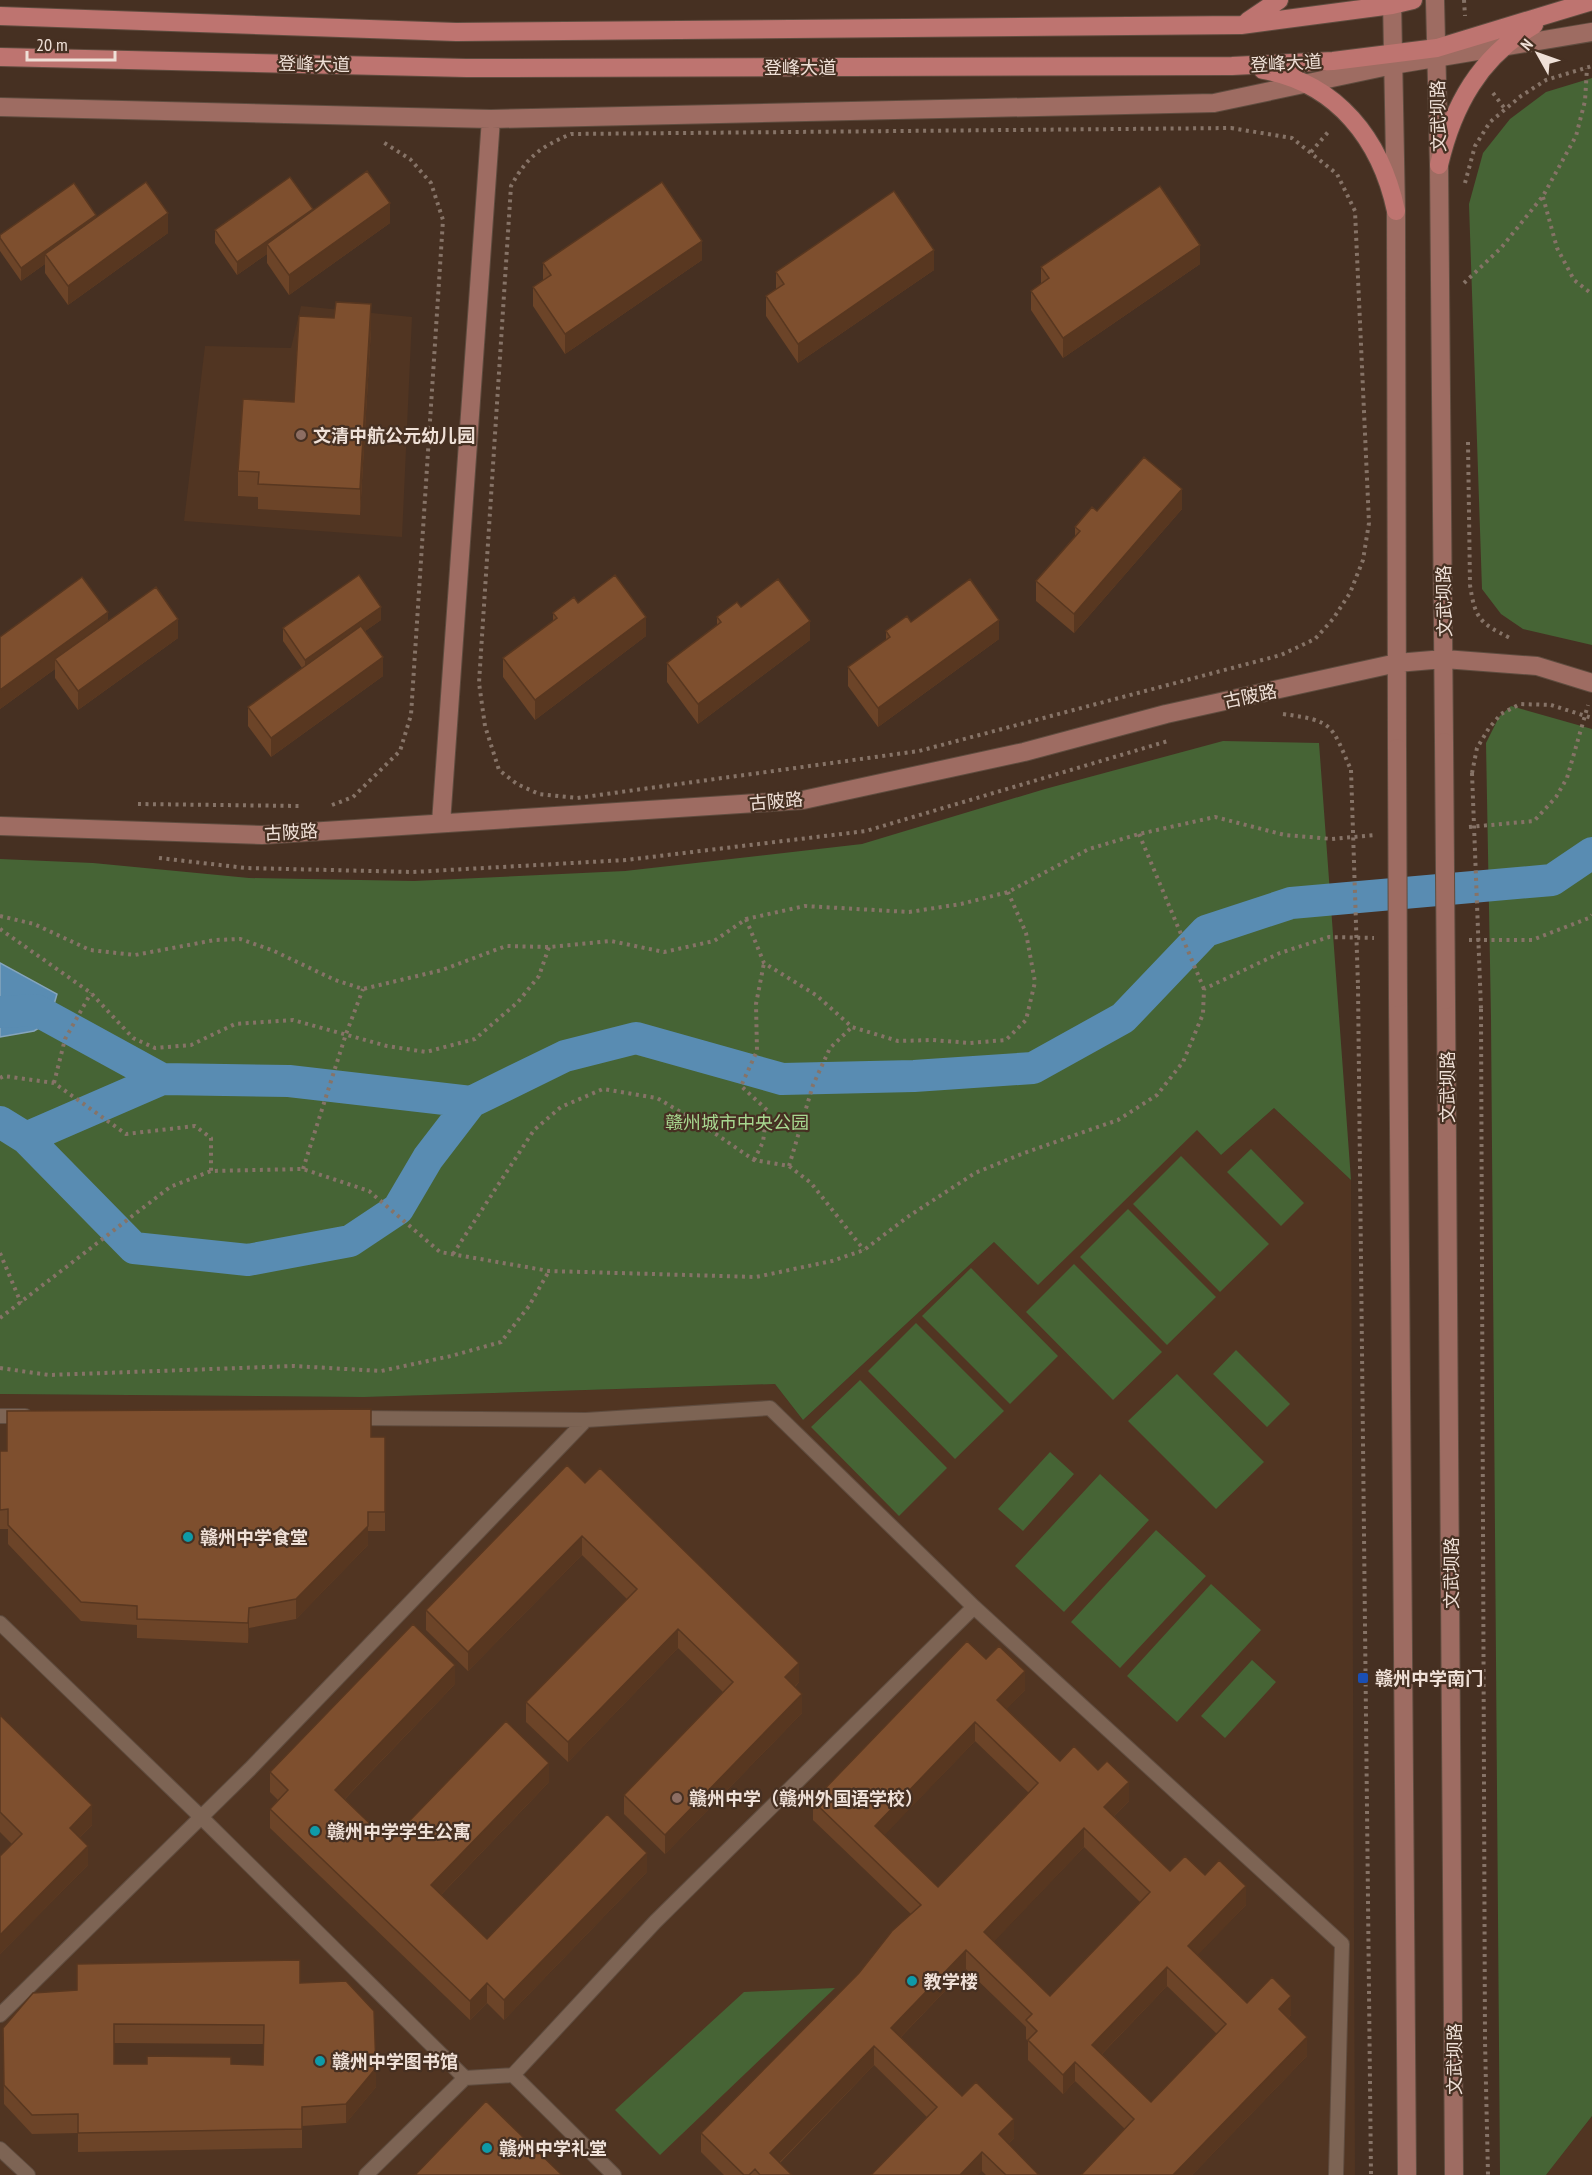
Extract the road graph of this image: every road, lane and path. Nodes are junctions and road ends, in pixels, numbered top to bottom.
1 (1279, 0) edge
2 (1413, 0) edge
3 (1435, 0) edge
4 (1592, 1) edge
5 (1392, 2) edge
6 (1571, 8) junction
7 (0, 16) edge
8 (1241, 25) junction
9 (1592, 32) edge
10 (1504, 46) junction
11 (1437, 53) junction
12 (0, 57) edge
13 (1393, 60) junction
14 (1232, 66) junction
15 (1589, 67) edge
16 (1305, 84) junction
17 (0, 107) edge
18 (490, 119) junction
19 (380, 141) dead end
20 (1439, 165) junction
21 (1463, 189) dead end
22 (1543, 196) junction
23 (1396, 211) junction
24 (1464, 271) dead end
25 (1464, 283) junction
26 (1592, 294) edge
27 (1464, 295) dead end
28 (1468, 434) dead end
29 (1518, 642) dead end
30 (1444, 659) junction
31 (1397, 663) junction
32 (479, 683) joint
33 (1591, 692) edge
34 (1592, 718) edge
35 (1351, 770) dead end
36 (134, 804) dead end
37 (307, 806) dead end
38 (328, 807) dead end
39 (441, 823) junction
40 (0, 826) edge
41 (1463, 827) dead end
42 (1139, 834) junction
43 (1380, 834) dead end
44 (1008, 891) junction
45 (1592, 915) edge
46 (0, 916) edge
47 (746, 919) junction
48 (0, 929) edge
49 (1377, 938) dead end
50 (1461, 939) dead end
51 (549, 947) junction
52 (764, 963) junction
53 (363, 989) junction
54 (1204, 989) junction
55 (91, 993) junction
56 (852, 1027) junction
57 (346, 1034) junction
58 (0, 1078) edge
59 (54, 1083) junction
60 (754, 1160) junction
61 (789, 1166) junction
62 (303, 1169) junction
63 (211, 1172) junction
64 (864, 1250) junction
65 (0, 1253) edge
66 (453, 1254) junction
67 (549, 1271) junction
68 (21, 1303) junction
69 (0, 1318) edge
70 (0, 1368) edge
71 (0, 1416) edge
72 (36, 1416) edge
73 (335, 1418) edge
74 (586, 1420) junction
75 (974, 1607) junction
76 (0, 1623) edge
77 (201, 1817) junction
78 (0, 2015) edge
79 (513, 2075) junction
80 (465, 2078) junction
81 (0, 2148) edge
82 (28, 2175) edge
83 (366, 2175) edge
84 (614, 2175) edge
85 (1336, 2175) edge
86 (1371, 2175) edge
87 (1407, 2175) edge
88 (1454, 2175) edge
89 (1488, 2175) edge

1 - 8 main road
2 - 5 main road, 登峰大道
3 - 11 main road, 文武坝路
4 - 6 main road, 登峰大道
5 - 8 main road, 登峰大道
5 - 13 main road
6 - 10 main road
6 - 11 main road, 登峰大道
7 - 8 main road, 登峰大道
9 - 10 main road
10 - 11 main road
10 - 20 main road
11 - 13 main road, 登峰大道
11 - 20 main road, 文武坝路
12 - 14 main road, 登峰大道
13 - 14 main road, 登峰大道
13 - 16 main road
13 - 23 main road
14 - 16 main road
15 - 21 path
15 - 22 path
16 - 18 main road
16 - 23 main road
17 - 18 main road
18 - 39 main road
19 - 38 path
20 - 30 main road, 文武坝路
22 - 25 path
22 - 26 path
23 - 31 main road
24 - 25 path
25 - 27 path
28 - 29 path
30 - 31 main road, 古陂路
30 - 33 main road, 古陂路
30 - 88 main road, 文武坝路, bridge
31 - 39 main road, 古陂路
31 - 87 main road, bridge
32 - 32 path
33 - 41 path
34 - 89 path, bridge
35 - 86 path, bridge
36 - 37 path
39 - 40 main road, 古陂路
42 - 43 path
42 - 44 path
42 - 54 path
44 - 47 path
44 - 56 path
45 - 50 path
46 - 53 path
47 - 51 path
47 - 52 path
48 - 55 path
49 - 54 path
51 - 53 path
51 - 57 path
52 - 56 path
52 - 60 path
53 - 57 path
54 - 64 path
55 - 57 path
55 - 59 path
56 - 61 path
57 - 62 path
58 - 59 path
59 - 63 path
60 - 61 path
60 - 66 path
61 - 64 path
62 - 63 path
62 - 66 path
63 - 68 path
64 - 67 path
65 - 68 path
66 - 67 path
67 - 70 path
68 - 69 path
71 - 72 lane
73 - 74 lane
74 - 75 lane
74 - 77 lane
75 - 79 lane
75 - 85 lane
76 - 77 lane
77 - 78 lane
77 - 80 lane
79 - 80 lane
79 - 84 lane
80 - 83 lane
81 - 82 lane

